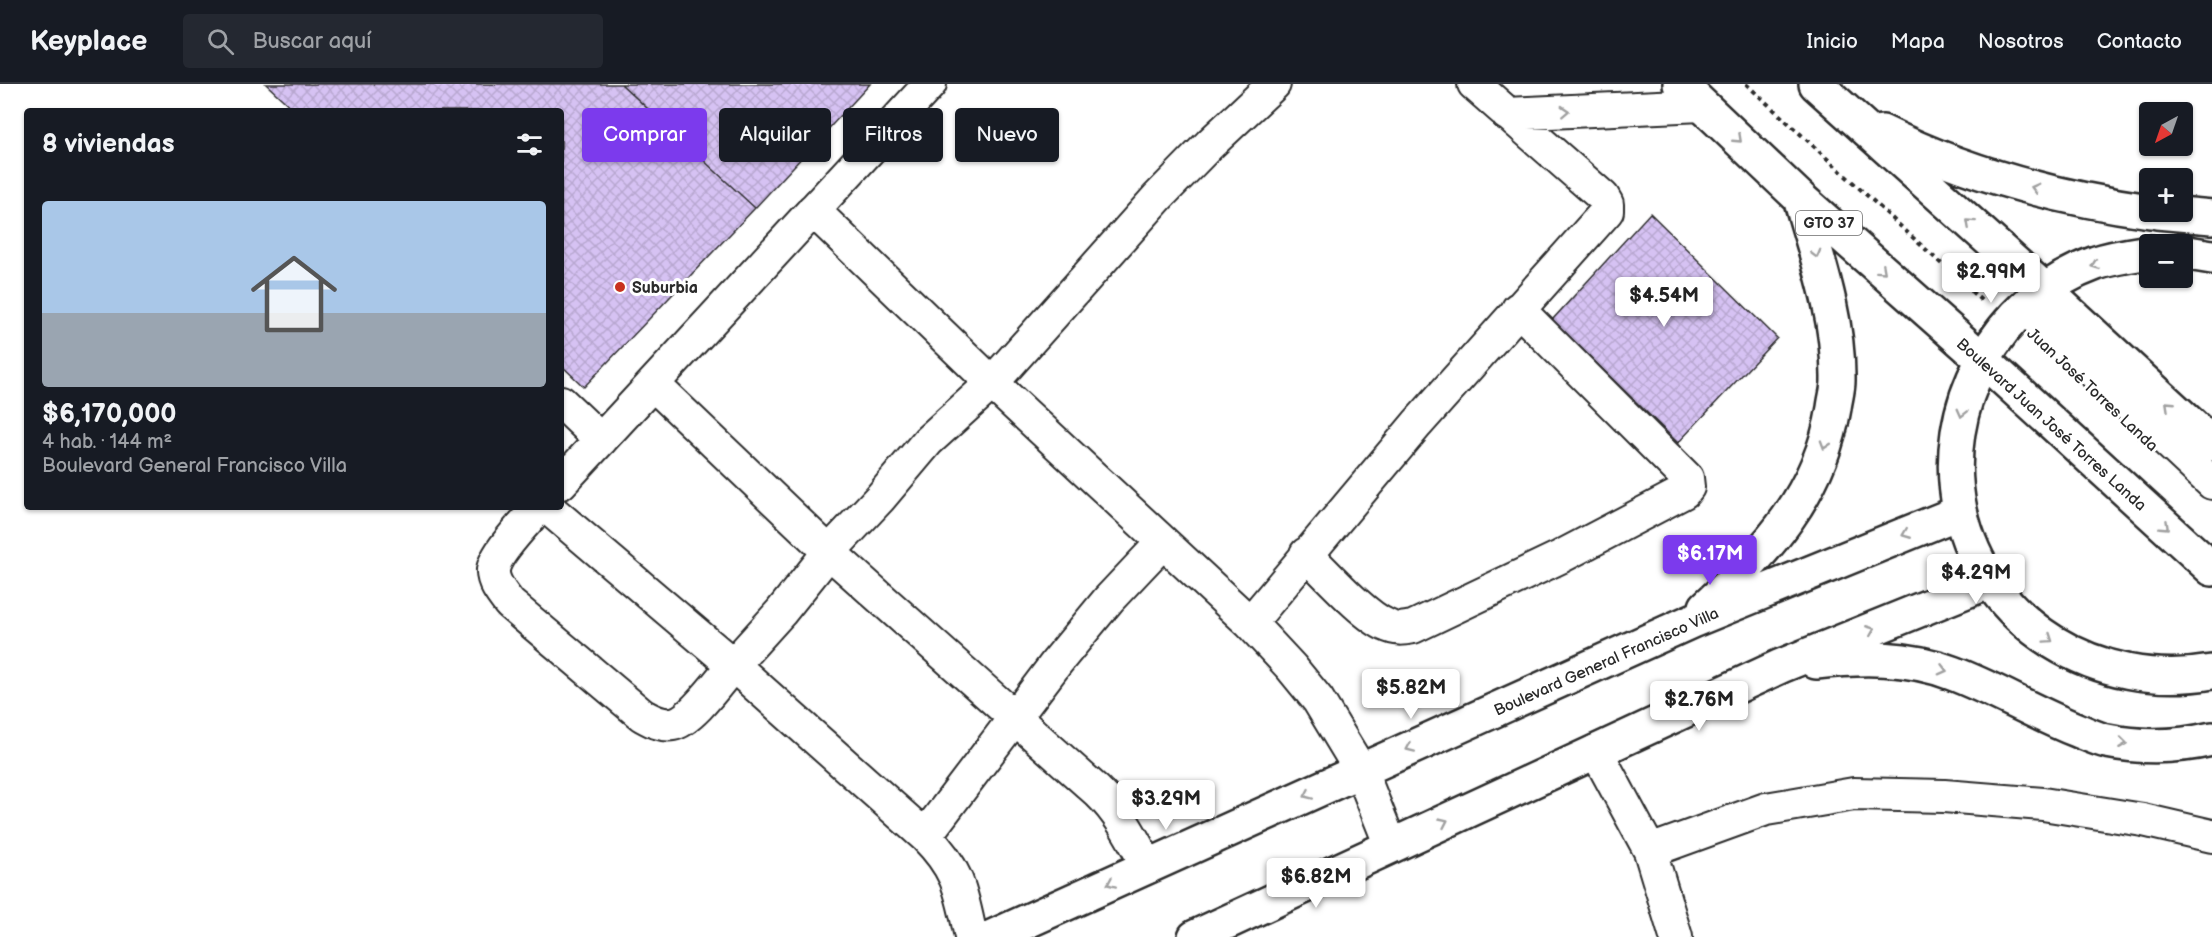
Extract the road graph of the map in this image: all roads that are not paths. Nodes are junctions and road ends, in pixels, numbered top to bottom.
1 (930, 84) edge
2 (1274, 84) edge
3 (1474, 84) edge
4 (1816, 84) edge
5 (1691, 94) edge
6 (1507, 114) junction
7 (1851, 117) junction
8 (1800, 198) junction
9 (2139, 208) edge
10 (813, 210) junction
11 (2193, 215) edge
12 (2212, 217) edge
13 (2139, 254) edge
14 (2193, 254) edge
15 (2212, 257) edge
16 (2025, 307) junction
17 (1518, 309) junction
18 (1982, 359) junction
19 (992, 383) junction
20 (652, 384) junction
21 (564, 405) edge
22 (601, 440) junction
23 (2212, 444) edge
24 (564, 480) edge
25 (2212, 483) edge
26 (536, 510) edge
27 (551, 510) edge
28 (1960, 512) junction
29 (1162, 543) junction
30 (829, 552) junction
31 (1306, 554) junction
32 (2212, 569) edge
33 (1991, 581) junction
34 (1692, 621) junction
35 (1250, 623) junction
36 (734, 665) junction
37 (1781, 666) junction
38 (2212, 672) edge
39 (1014, 718) junction
40 (2212, 739) edge
41 (1596, 752) junction
42 (1361, 771) junction
43 (925, 836) junction
44 (2212, 836) edge
45 (1391, 846) junction
46 (1650, 851) junction
47 (1148, 867) junction
48 (971, 937) edge
49 (992, 937) edge
50 (1195, 937) edge
51 (1676, 937) edge

1 - 10 lane
2 - 19 lane
3 - 6 lane
4 - 7 main road
6 -> 5 lane
5 -> 8 main road, Boulevard Juan José Torres Landa / GTO 37
6 - 17 lane
9 -> 7 main road
16 -> 7 main road
8 -> 18 main road, Boulevard Juan José Torres Landa / GTO 37
8 -> 34 main road
10 - 19 lane
10 - 20 lane
11 - 12 main road
13 -> 16 main road
14 - 15 main road
16 - 18 main road
23 -> 16 main road
16 - 25 lane
17 - 31 lane
17 - 31 lane
18 -> 28 main road
18 -> 32 main road, Boulevard Juan José Torres Landa / GTO 37
19 - 29 lane
19 - 30 lane
20 - 22 lane
20 - 30 lane
21 - 22 lane
22 - 24 lane
26 - 36 lane
27 - 36 lane
28 - 33 main road
28 -> 34 main road, Boulevard General Francisco Villa
29 - 35 lane
29 - 39 lane
30 - 36 lane
30 - 39 lane
31 - 35 lane
37 -> 33 main road
33 -> 38 main road
34 -> 42 main road, Boulevard General Francisco Villa
35 - 42 lane
36 - 43 lane
37 -> 40 main road
37 - 41 main road
39 - 43 lane
39 - 47 lane
45 -> 41 main road
41 - 46 lane
42 - 45 lane
42 -> 47 main road, Boulevard General Francisco Villa
43 - 48 lane
44 - 46 lane
45 - 50 main road
46 - 51 lane
47 -> 49 main road, Boulevard General Francisco Villa

